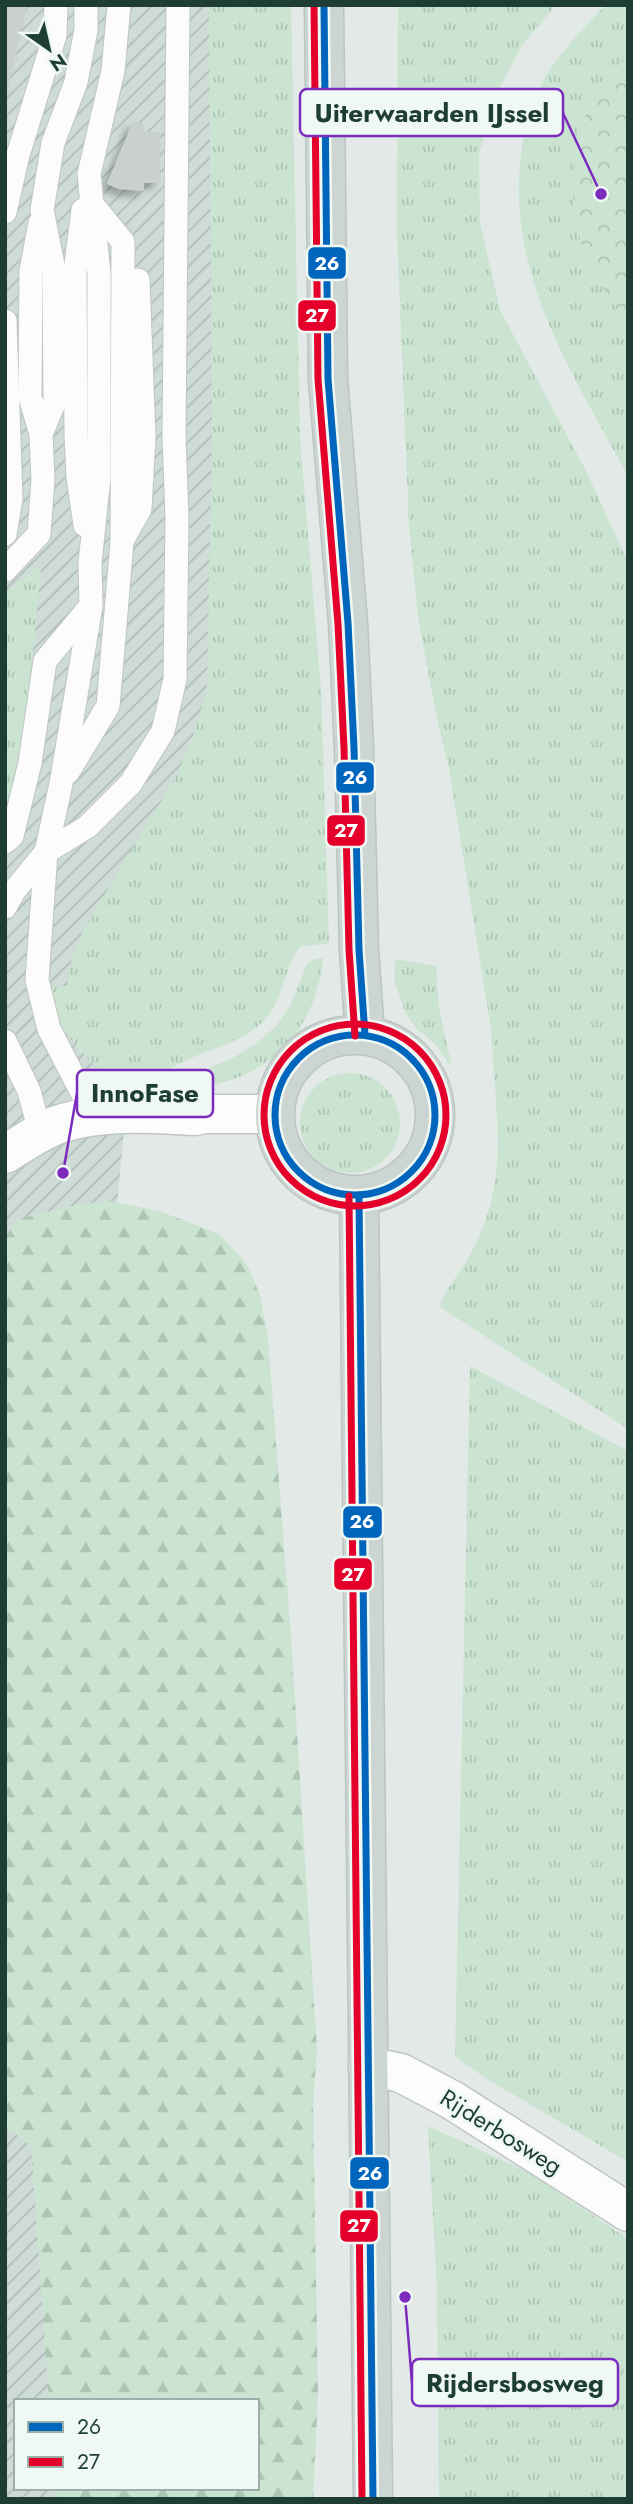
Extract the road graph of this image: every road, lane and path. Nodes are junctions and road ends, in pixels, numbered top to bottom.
1 (56, 5) edge
2 (86, 5) edge
3 (119, 5) edge
4 (178, 5) edge
5 (324, 5) edge
6 (89, 174) junction
7 (92, 204) junction
8 (5, 212) edge
9 (5, 321) edge
10 (5, 534) edge
11 (90, 563) junction
12 (5, 570) edge
13 (90, 606) junction
14 (61, 783) junction
15 (5, 842) edge
16 (46, 852) junction
17 (5, 907) edge
18 (365, 1035) junction
19 (5, 1041) edge
20 (271, 1114) junction
21 (94, 1116) junction
22 (40, 1132) junction
23 (5, 1154) edge
24 (359, 1196) junction
25 (368, 2066) junction
26 (628, 2212) edge
27 (373, 2499) edge

1 - 8 lane
2 - 12 lane
3 - 6 lane
4 - 16 lane
5 - 18 main road
6 - 7 lane
6 - 11 lane
7 - 11 lane
7 - 14 lane
9 - 10 lane
11 - 13 lane
13 - 14 lane
13 - 15 lane
14 - 16 lane
16 - 17 lane
16 - 21 lane
18 - 20 main road
18 - 24 main road
19 - 22 lane
20 - 21 street
20 - 24 main road
21 - 22 street
22 - 23 street
24 - 25 main road
25 - 26 street, Rijderbosweg
25 - 27 main road

